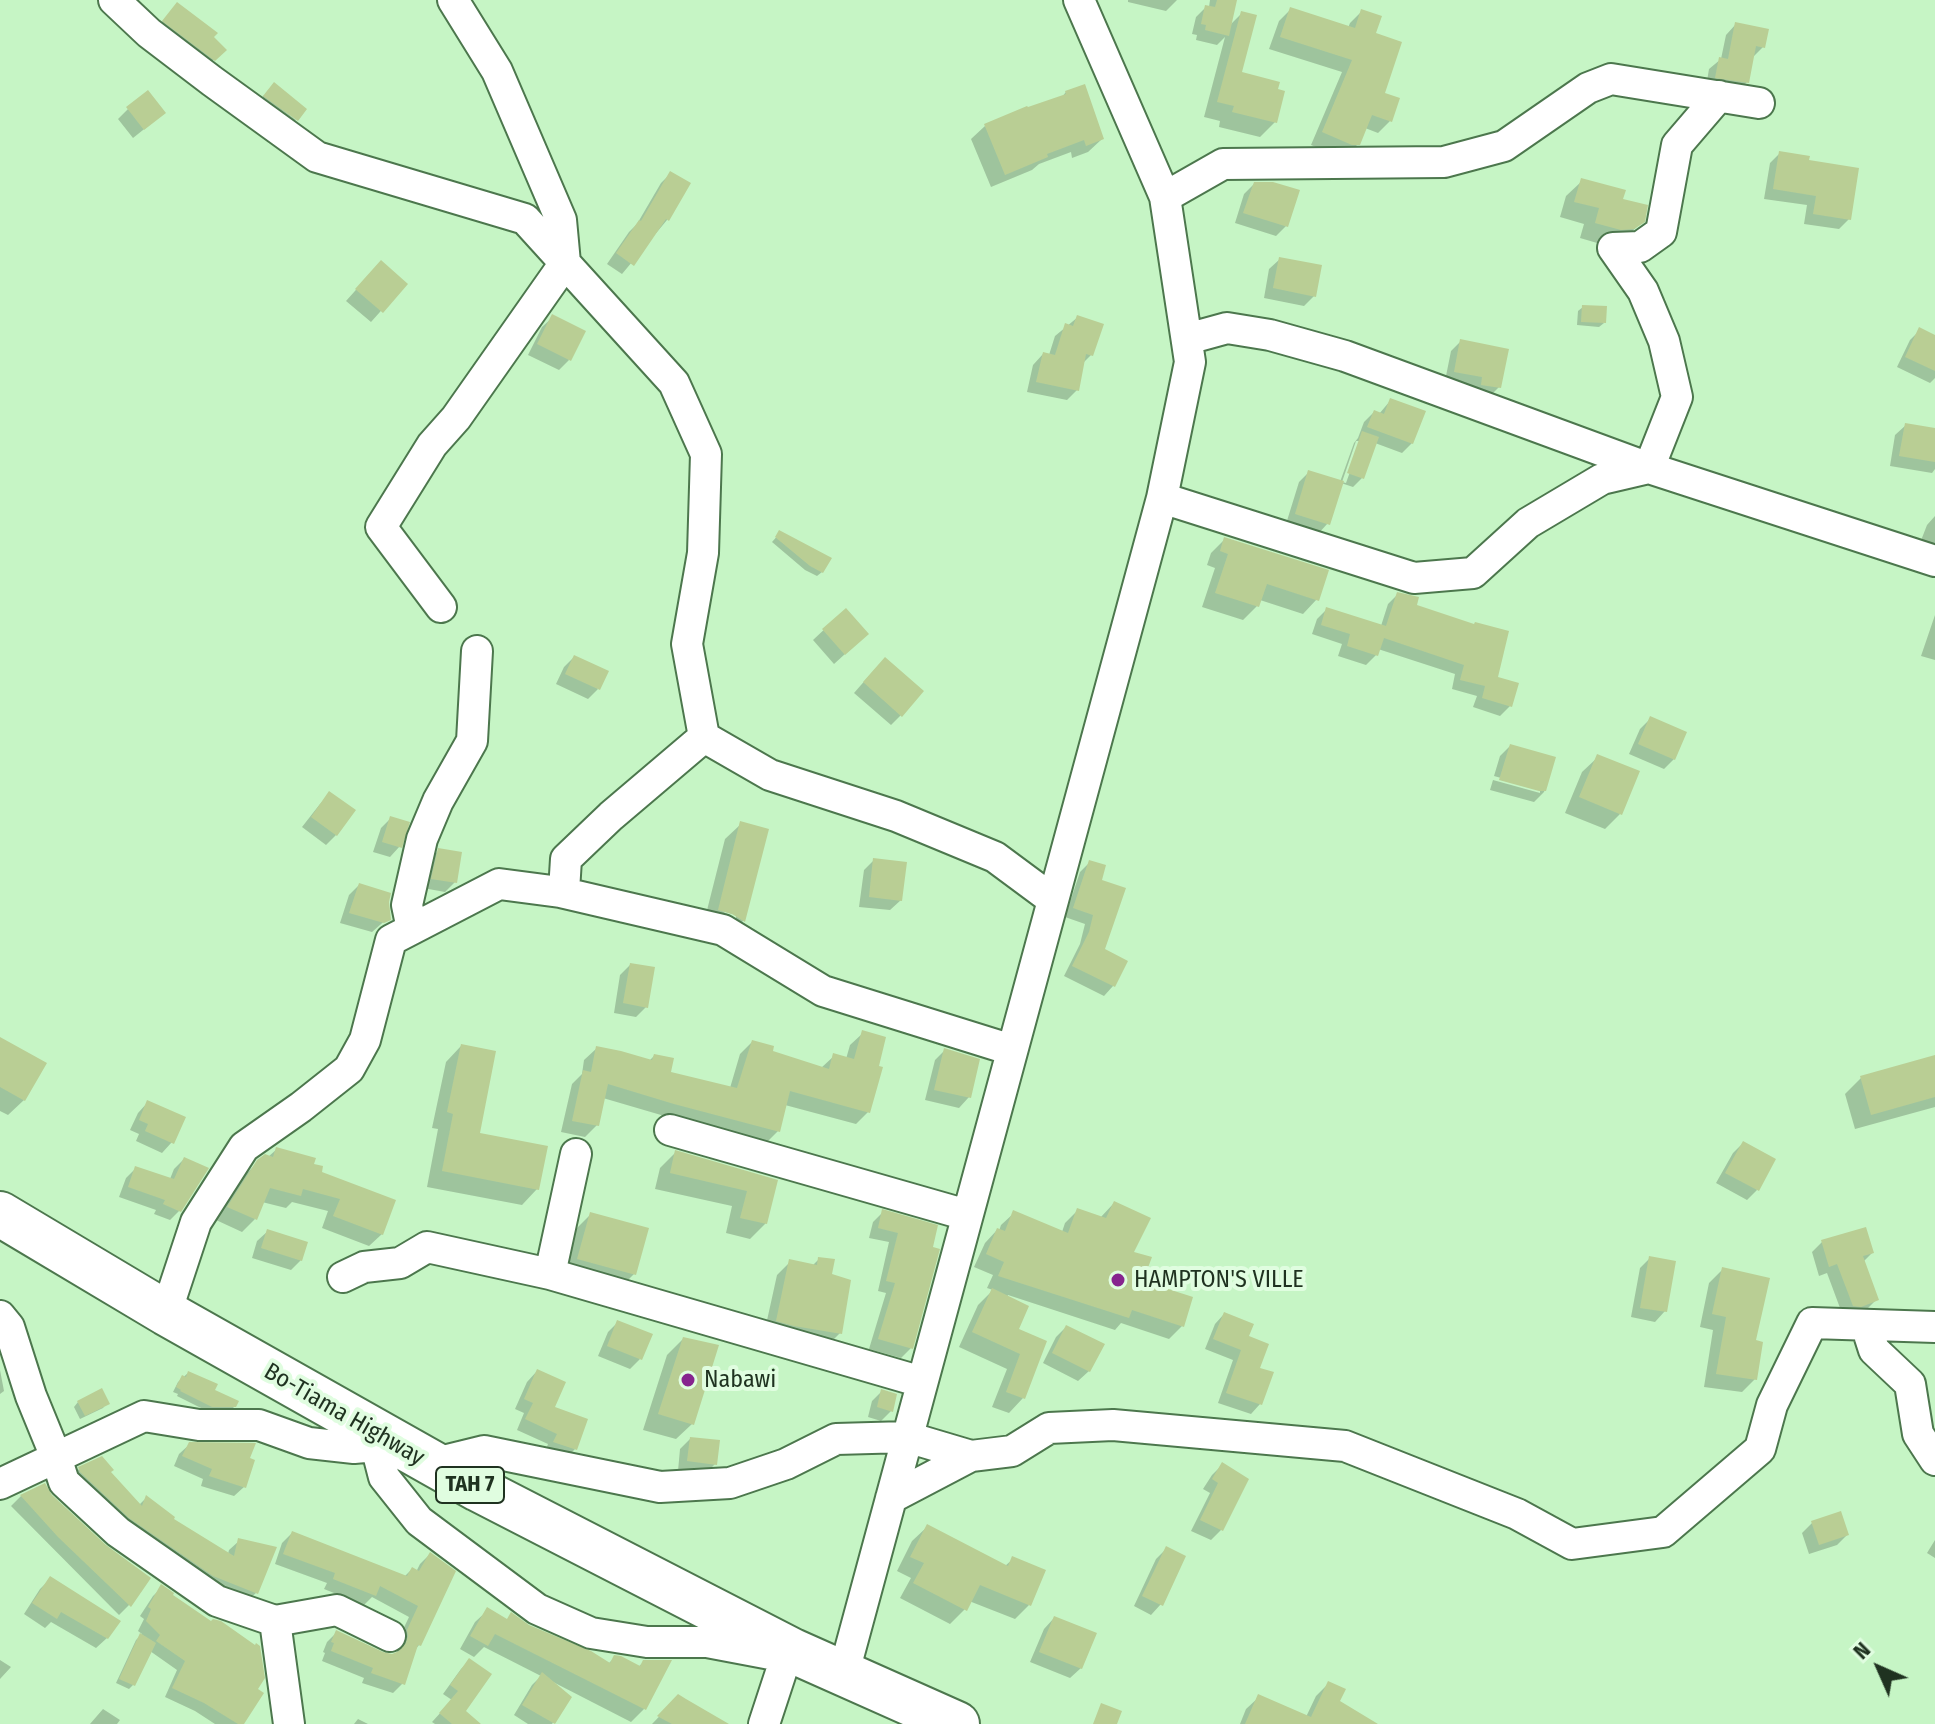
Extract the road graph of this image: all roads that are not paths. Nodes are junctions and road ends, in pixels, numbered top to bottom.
1 (114, 0) edge
2 (453, 0) edge
3 (1079, 0) edge
4 (1719, 96) junction
5 (1759, 103) dead end
6 (1165, 197) junction
7 (565, 263) junction
8 (1187, 339) junction
9 (1649, 468) junction
10 (1162, 498) junction
11 (1935, 561) edge
12 (441, 607) dead end
13 (477, 651) dead end
14 (704, 737) junction
15 (560, 892) junction
16 (1053, 900) junction
17 (412, 929) junction
18 (1012, 1050) junction
19 (670, 1130) dead end
20 (576, 1154) dead end
21 (0, 1214) edge
22 (967, 1215) junction
23 (550, 1274) junction
24 (343, 1277) dead end
25 (166, 1313) junction
26 (0, 1316) edge
27 (1866, 1325) junction
28 (1935, 1327) edge
29 (922, 1382) junction
30 (907, 1437) junction
31 (377, 1440) junction
32 (971, 1456) junction
33 (56, 1457) junction
34 (1935, 1460) edge
35 (431, 1464) junction
36 (0, 1484) edge
37 (891, 1498) junction
38 (275, 1621) junction
39 (390, 1636) dead end
40 (790, 1654) junction
41 (844, 1672) junction
42 (932, 1718) edge
43 (289, 1724) edge
44 (764, 1724) edge

1 - 7 street
2 - 7 street
3 - 6 street
4 - 5 street
4 - 6 street
4 - 9 street
6 - 8 street
7 - 12 street
7 - 14 street
8 - 9 street
8 - 10 street
9 - 10 street
9 - 11 street
10 - 16 street
13 - 17 street
14 - 15 street
14 - 16 street
15 - 17 street
15 - 18 street
16 - 18 street
17 - 25 street
18 - 22 street
19 - 22 street
20 - 23 street
21 - 25 highway, Bo-Tiama Highway / TAH 7
22 - 29 street
23 - 24 street
23 - 29 street
25 - 31 highway, Bo-Tiama Highway / TAH 7
26 - 33 street
27 - 28 street
27 - 32 street
27 - 34 street
29 - 30 street
30 - 32 street
30 - 35 street
30 - 37 street
31 - 33 street
31 - 35 highway, Bo-Tiama Highway / TAH 7
31 - 40 street
32 - 37 street
33 - 36 street
33 - 38 street
35 - 40 highway, Bo-Tiama Highway / TAH 7
37 - 41 street
38 - 39 street
38 - 43 street
40 - 41 highway, Bo-Tiama Highway / TAH 7
40 - 44 street
41 - 42 highway, Bo-Tiama Highway / TAH 7

